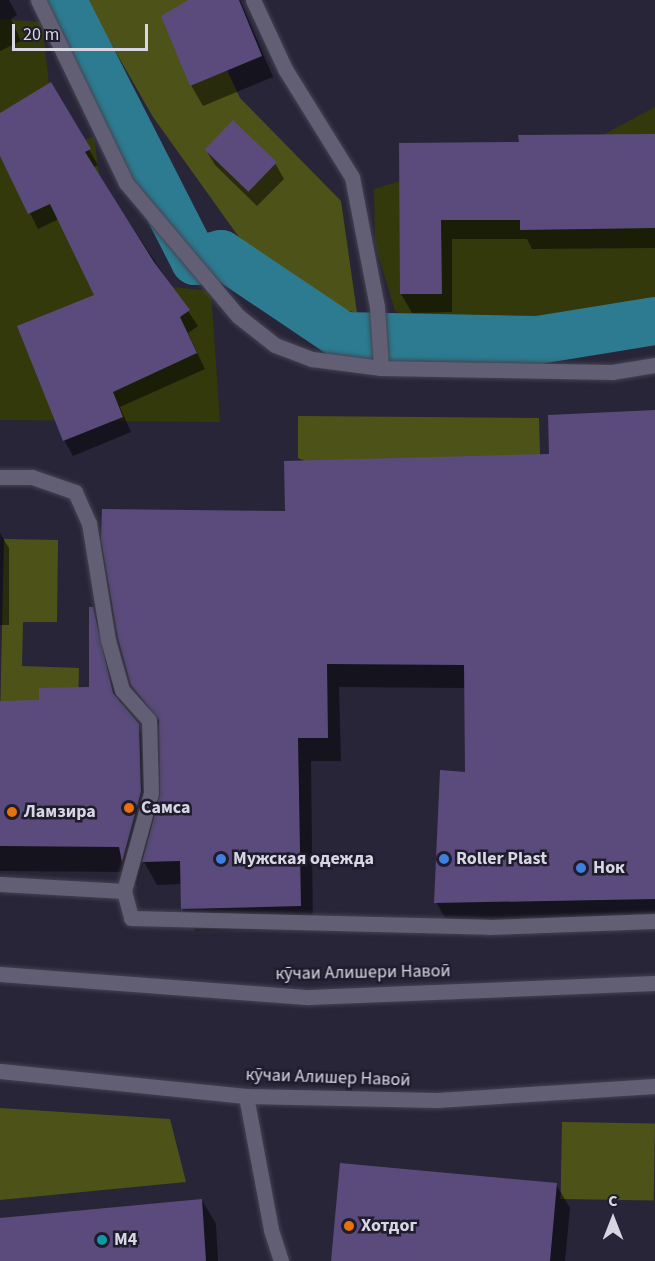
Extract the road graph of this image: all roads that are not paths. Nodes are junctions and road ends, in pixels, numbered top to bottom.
1 (38, 0) edge
2 (253, 0) edge
3 (655, 365) edge
4 (381, 368) junction
5 (0, 477) edge
6 (0, 884) edge
7 (124, 891) junction
8 (655, 921) edge
9 (0, 974) edge
10 (655, 983) edge
11 (0, 1071) edge
12 (655, 1086) edge
13 (246, 1096) junction
14 (281, 1261) edge

1 - 4 street
2 - 4 street
3 - 4 street
5 - 7 street
6 - 7 street
7 - 8 street
9 - 10 street, кӯчаи Алишери Навоӣ
11 - 13 street, кӯчаи Алишер Навоӣ
12 - 13 street, кӯчаи Алишер Навоӣ
13 - 14 street

